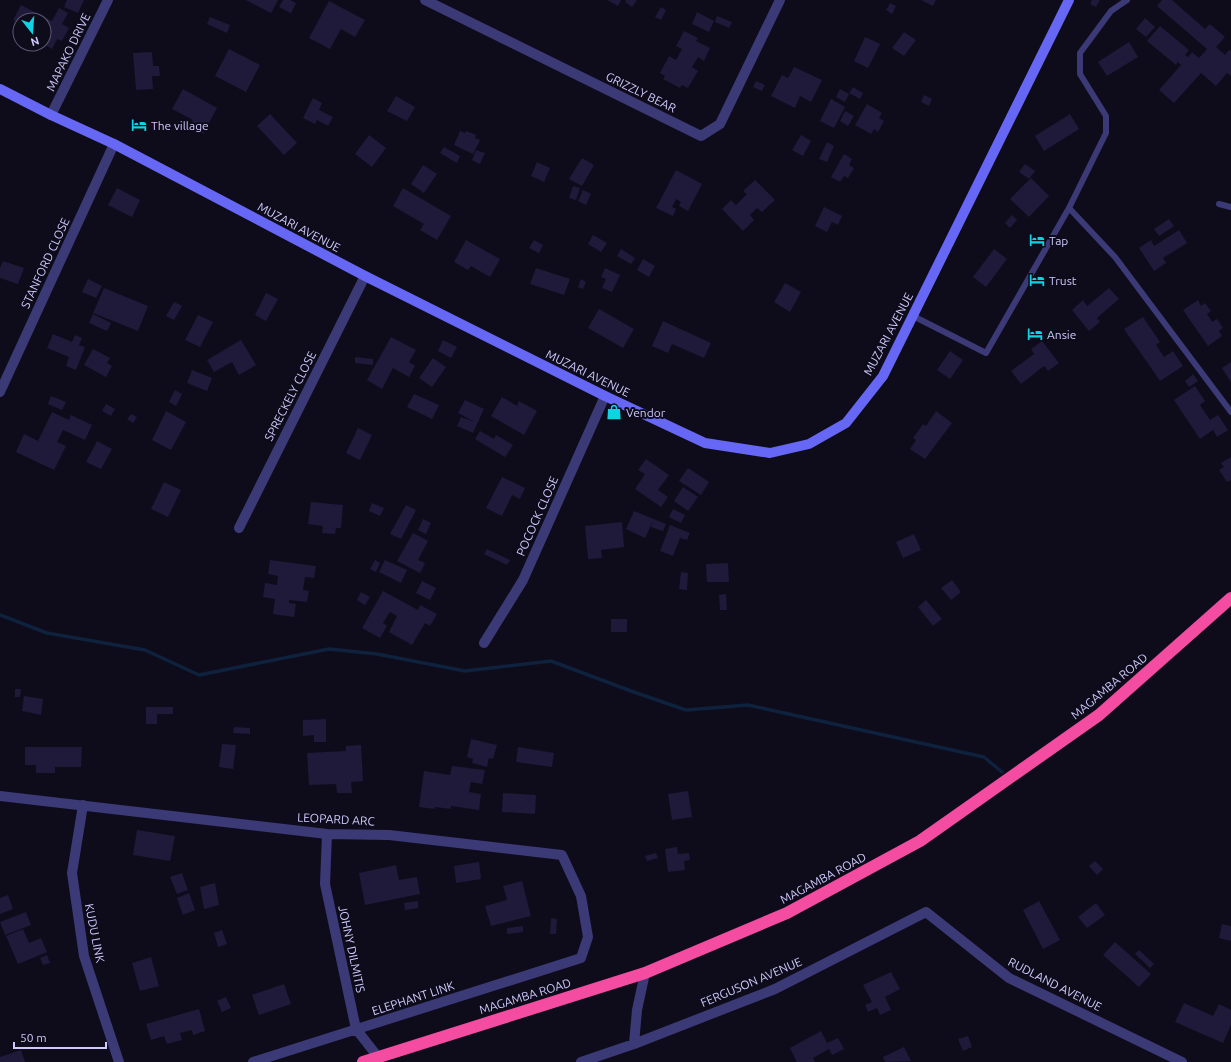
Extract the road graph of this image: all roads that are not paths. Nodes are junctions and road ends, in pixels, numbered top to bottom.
1 (108, 0) edge
2 (425, 0) edge
3 (780, 0) edge
4 (1069, 0) edge
5 (1127, 0) edge
6 (0, 88) edge
7 (51, 115) junction
8 (114, 144) junction
9 (1219, 204) dead end
10 (1231, 207) edge
11 (1069, 208) junction
12 (365, 276) junction
13 (913, 316) junction
14 (0, 392) edge
15 (605, 396) junction
16 (1231, 412) edge
17 (239, 528) dead end
18 (1231, 598) edge
19 (484, 643) dead end
20 (0, 796) edge
21 (84, 805) junction
22 (328, 834) junction
23 (926, 912) joint
24 (581, 958) joint
25 (644, 973) junction
26 (356, 1029) junction
27 (634, 1044) junction
28 (378, 1060) edge
29 (119, 1062) edge
30 (253, 1062) edge
31 (363, 1062) edge
32 (581, 1062) edge
33 (1182, 1062) edge

1 - 7 street, MAPAKO DRIVE
2 - 3 street, GRIZZLY BEAR
4 - 13 street, MUZARI AVENUE
5 - 11 lane
6 - 7 street, MUZARI AVENUE
7 - 8 street, MUZARI AVENUE
8 - 12 street, MUZARI AVENUE
8 - 14 street, STANFORD CLOSE
9 - 10 lane
11 - 13 lane
11 - 16 lane
12 - 15 street, MUZARI AVENUE
12 - 17 street, SPRECKELY CLOSE
13 - 15 street, MUZARI AVENUE
15 - 19 street, POCOCK CLOSE
18 - 25 highway, MAGAMBA ROAD
20 - 21 street, LEOPARD ARC
21 - 22 street, LEOPARD ARC
21 - 29 street, KUDU LINK
22 - 24 street, LEOPARD ARC
22 - 26 street, JOHNY DILMITIS
23 - 27 street, FERGUSON AVENUE
23 - 33 street, RUDLAND AVENUE
24 - 26 street, ELEPHANT LINK
25 - 27 street
25 - 28 highway, MAGAMBA ROAD
26 - 28 street, JOHNY DILMITIS
26 - 30 street, ELEPHANT LINK
27 - 32 street, FERGUSON AVENUE
28 - 31 highway, MAGAMBA ROAD

